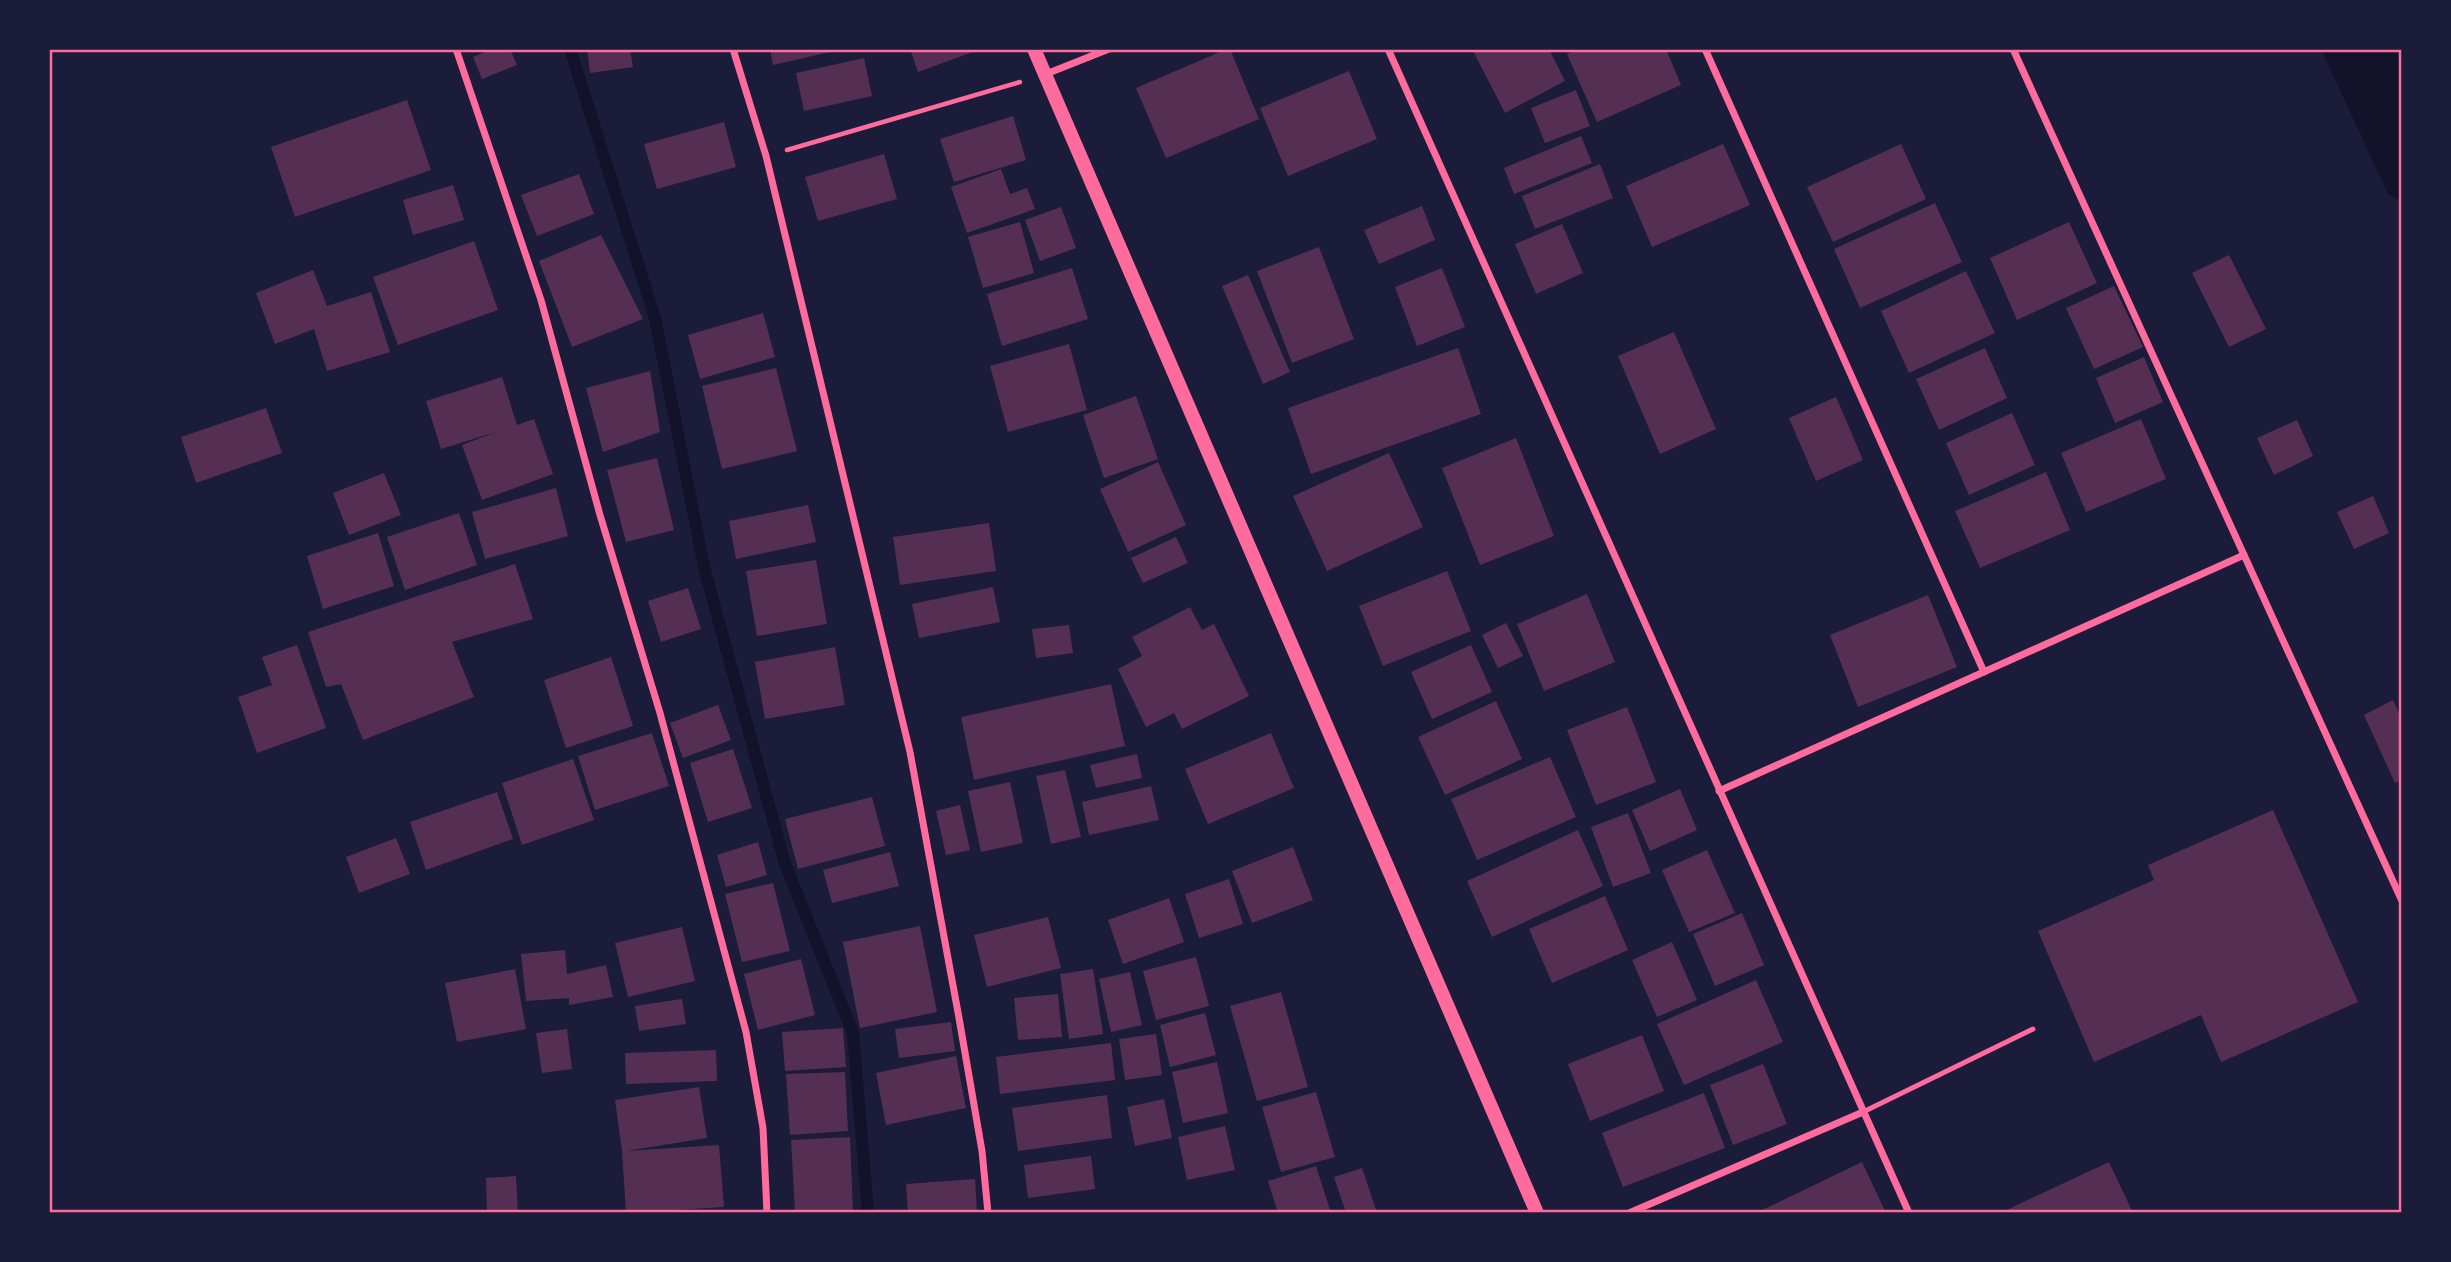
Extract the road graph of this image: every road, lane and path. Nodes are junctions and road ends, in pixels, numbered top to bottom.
1 (456, 49) edge
2 (733, 49) edge
3 (1034, 49) edge
4 (1109, 49) edge
5 (1388, 49) edge
6 (1705, 49) edge
7 (2013, 49) edge
8 (1045, 75) junction
9 (766, 156) junction
10 (2244, 555) junction
11 (1984, 672) junction
12 (1719, 791) junction
13 (2402, 901) edge
14 (2033, 1029) dead end
15 (1863, 1112) junction
16 (767, 1213) edge
17 (988, 1213) edge
18 (1538, 1213) edge
19 (1629, 1213) edge
20 (1909, 1213) edge

1 - 16 street
2 - 9 street
3 - 8 main road
4 - 8 street
5 - 12 street
6 - 11 street
7 - 10 street
8 - 9 path
8 - 18 main road
9 - 17 street
10 - 11 street
10 - 13 street
11 - 12 street
12 - 15 street
14 - 15 lane
15 - 19 street
15 - 20 street

